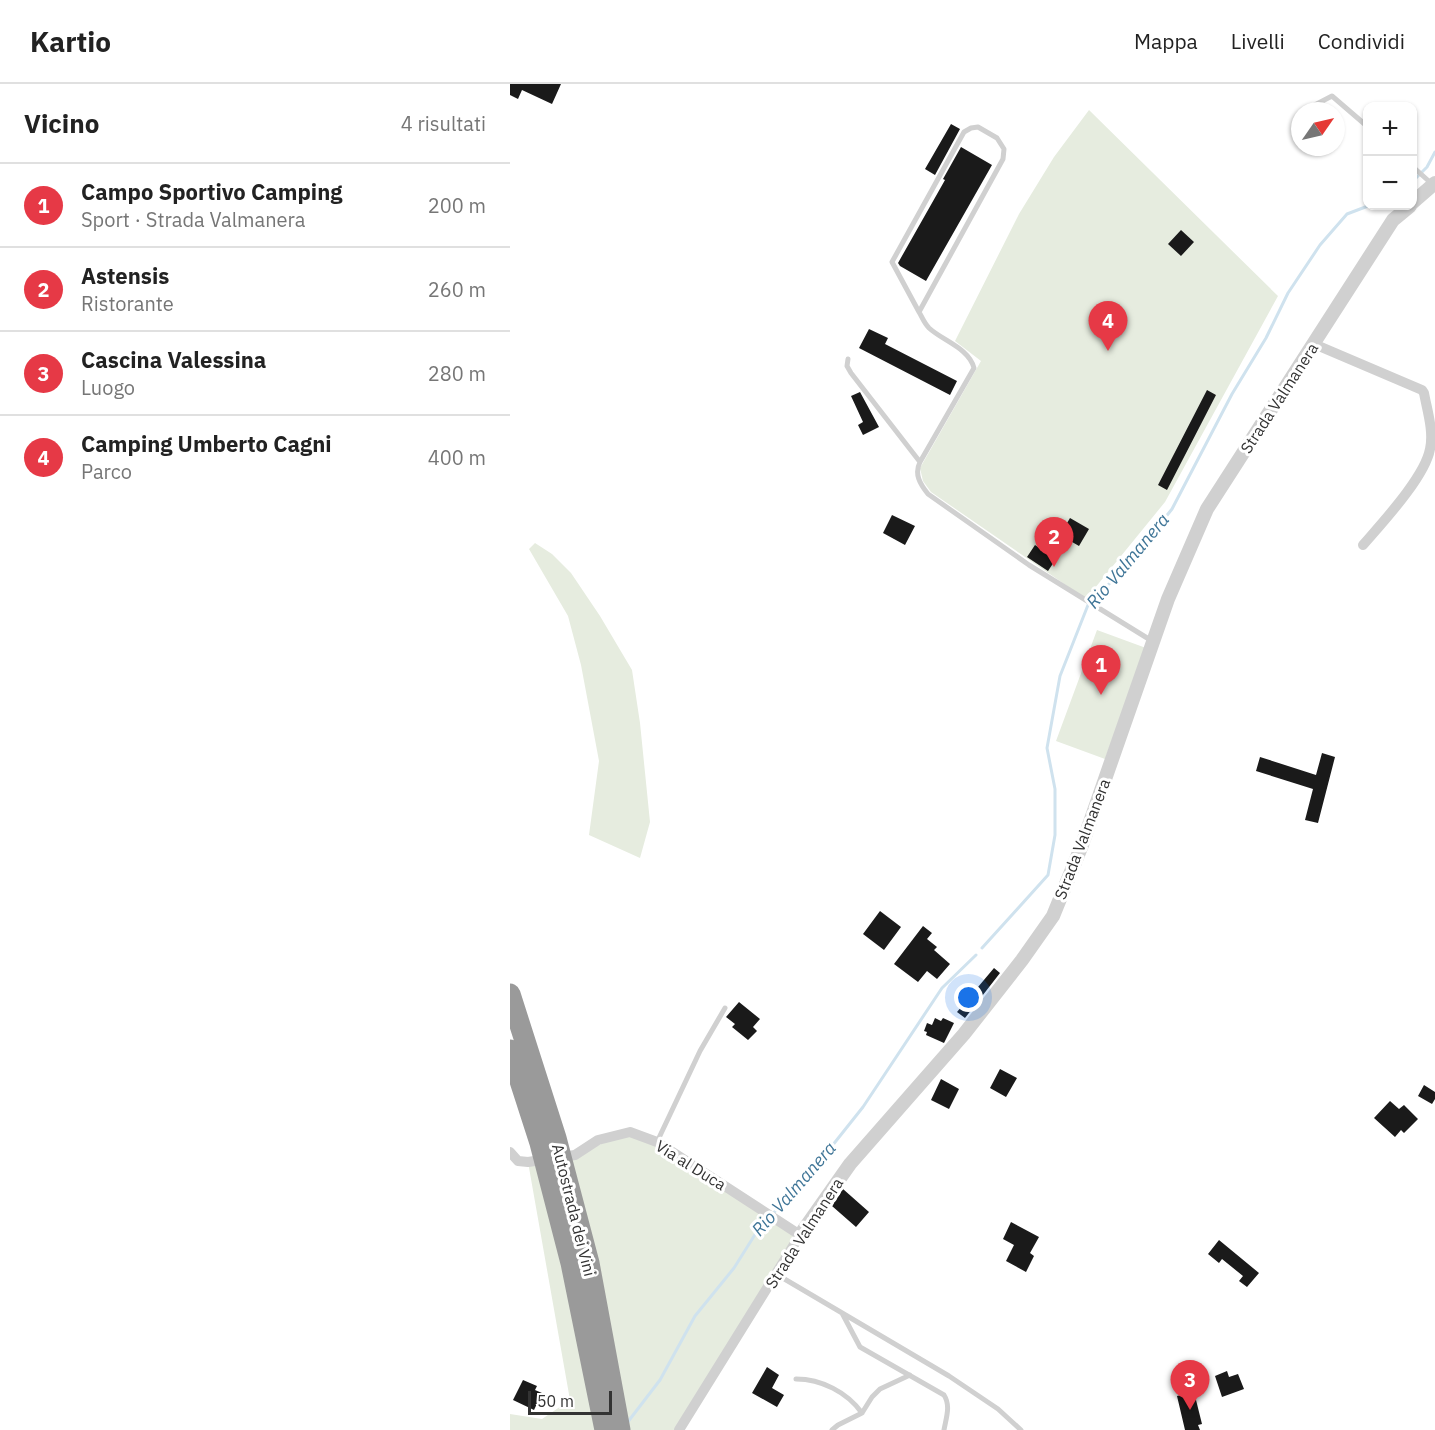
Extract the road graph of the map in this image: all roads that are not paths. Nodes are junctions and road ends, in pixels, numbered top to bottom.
1 (1320, 102) edge
2 (1339, 102) edge
3 (1345, 107) edge
4 (1363, 123) edge
5 (1417, 170) edge
6 (1431, 182) edge
7 (1417, 197) edge
8 (1404, 210) edge
9 (919, 312) junction
10 (1314, 344) junction
11 (848, 359) dead end
12 (920, 462) junction
13 (1363, 544) dead end
14 (1154, 642) junction
15 (510, 994) edge
16 (725, 1008) dead end
17 (510, 1050) edge
18 (548, 1140) junction
19 (657, 1142) junction
20 (510, 1152) edge
21 (800, 1235) junction
22 (776, 1274) junction
23 (841, 1312) junction
24 (910, 1375) junction
25 (796, 1379) dead end
26 (862, 1413) junction
27 (605, 1430) edge
28 (620, 1430) edge
29 (679, 1430) edge
30 (832, 1430) edge
31 (944, 1430) edge
32 (1021, 1430) edge

1 - 2 lane
3 - 4 lane
5 - 6 lane
6 - 7 street, Strada Valmanera
8 - 10 street, Strada Valmanera
9 - 9 lane
9 - 12 lane
10 - 13 street
10 - 14 street, Strada Valmanera
11 - 12 lane
12 - 14 lane
14 - 21 street, Strada Valmanera
15 - 18 highway, Autostrada dei Vini
16 - 19 lane
17 - 18 highway, Autostrada dei Vini
18 - 27 highway, Autostrada dei Vini
18 - 28 highway, Autostrada dei Vini
19 - 20 street, Via al Duca
19 - 21 street, Via al Duca
21 - 22 street, Strada Valmanera
22 - 23 lane
22 - 29 street, Strada Valmanera
23 - 24 lane
23 - 32 lane
24 - 26 lane
24 - 31 lane
25 - 26 lane
26 - 30 lane

